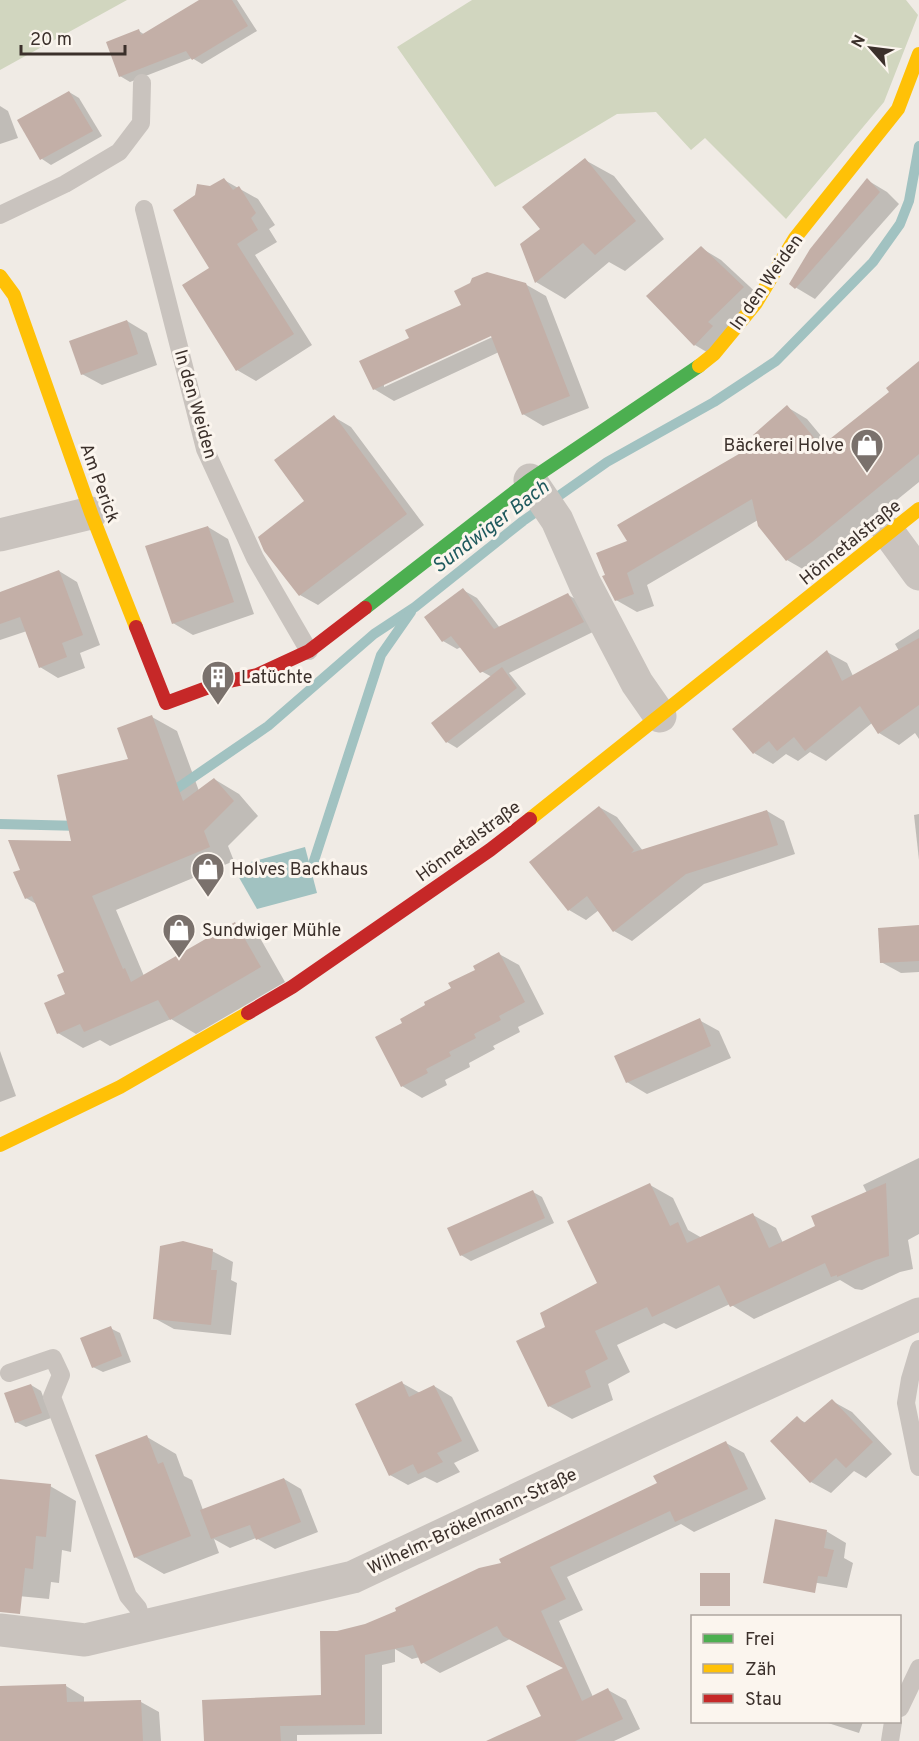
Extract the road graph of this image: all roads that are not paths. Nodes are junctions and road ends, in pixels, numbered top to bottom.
1 (919, 54) edge
2 (142, 83) dead end
3 (144, 209) dead end
4 (0, 215) edge
5 (0, 276) edge
6 (532, 485) junction
7 (919, 509) edge
8 (91, 513) junction
9 (889, 533) junction
10 (0, 535) edge
11 (919, 574) edge
12 (309, 651) junction
13 (166, 703) joint
14 (660, 717) junction
15 (0, 1145) edge
16 (919, 1314) edge
17 (919, 1348) edge
18 (9, 1373) dead end
19 (919, 1467) edge
20 (144, 1628) junction
21 (0, 1630) edge
22 (919, 1668) edge
23 (901, 1706) edge
24 (893, 1723) edge
25 (890, 1741) edge

1 - 6 street, In den Weiden
2 - 4 lane
3 - 12 lane, In den Weiden
5 - 8 street, Am Perick
6 - 12 street, In den Weiden
6 - 14 street
7 - 9 street, Hönnetalstraße
8 - 10 street
8 - 13 street, Am Perick
9 - 11 street
9 - 14 street, Hönnetalstraße
12 - 13 street, In den Weiden
14 - 15 street, Hönnetalstraße
16 - 20 street, Wilhelm-Brökelmann-Straße
17 - 19 lane
18 - 20 lane
20 - 21 street, Wilhelm-Brökelmann-Straße
22 - 23 lane
24 - 25 lane

